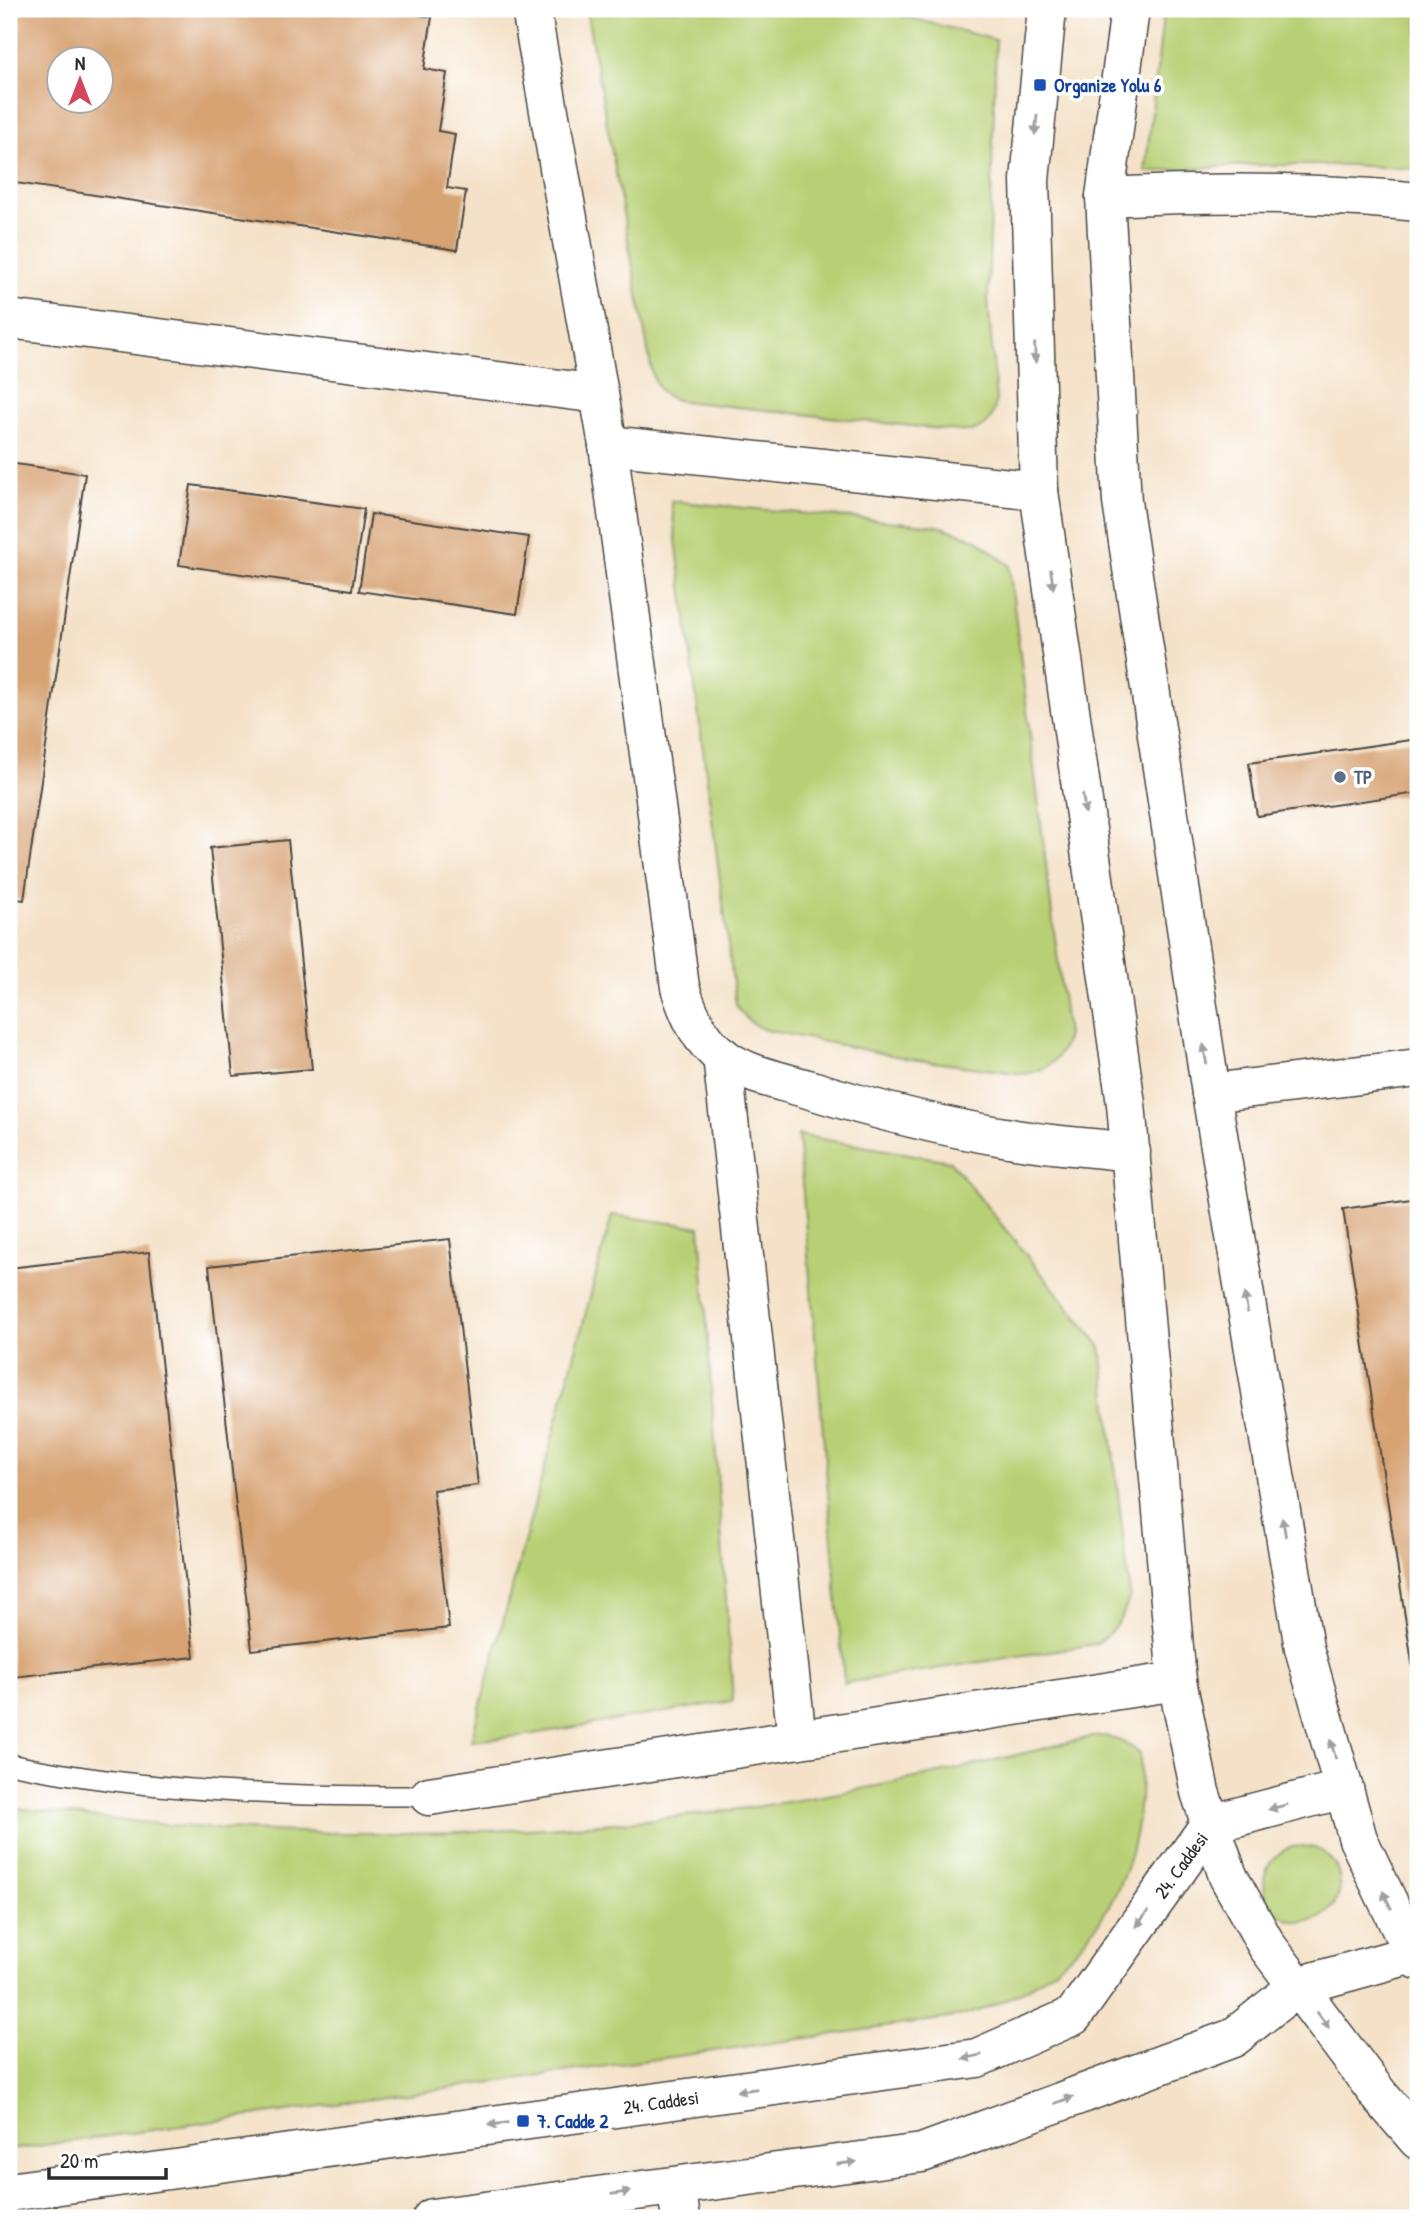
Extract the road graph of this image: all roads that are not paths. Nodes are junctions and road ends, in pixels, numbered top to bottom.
1 (530, 9) edge
2 (1047, 9) edge
3 (1130, 9) edge
4 (1105, 197) junction
5 (1418, 202) edge
6 (9, 319) edge
7 (599, 394) junction
8 (608, 445) junction
9 (1039, 491) junction
10 (722, 1056) junction
11 (1418, 1068) edge
12 (1211, 1093) junction
13 (1131, 1152) junction
14 (1177, 1681) junction
15 (797, 1739) junction
16 (9, 1764) edge
17 (1344, 1789) junction
18 (429, 1796) joint
19 (1210, 1824) junction
20 (1417, 1956) edge
21 (1298, 1986) junction
22 (1418, 2140) edge
23 (9, 2192) edge
24 (679, 2202) edge
25 (432, 2218) edge

1 - 7 street
2 -> 9 street
3 - 4 street
4 - 5 street
12 -> 4 street
6 - 7 street
7 - 8 street
8 - 9 street
8 - 10 street
9 -> 13 street
10 - 13 street
10 - 15 street
11 - 12 street
17 -> 12 street
13 - 14 street
14 - 15 street
14 - 19 street
15 - 18 street
16 - 18 lane
17 -> 19 street
20 -> 17 street
19 - 21 street
19 -> 23 street, 24. Caddesi
20 - 21 street
21 -> 22 street
24 -> 21 street
25 -> 24 street

